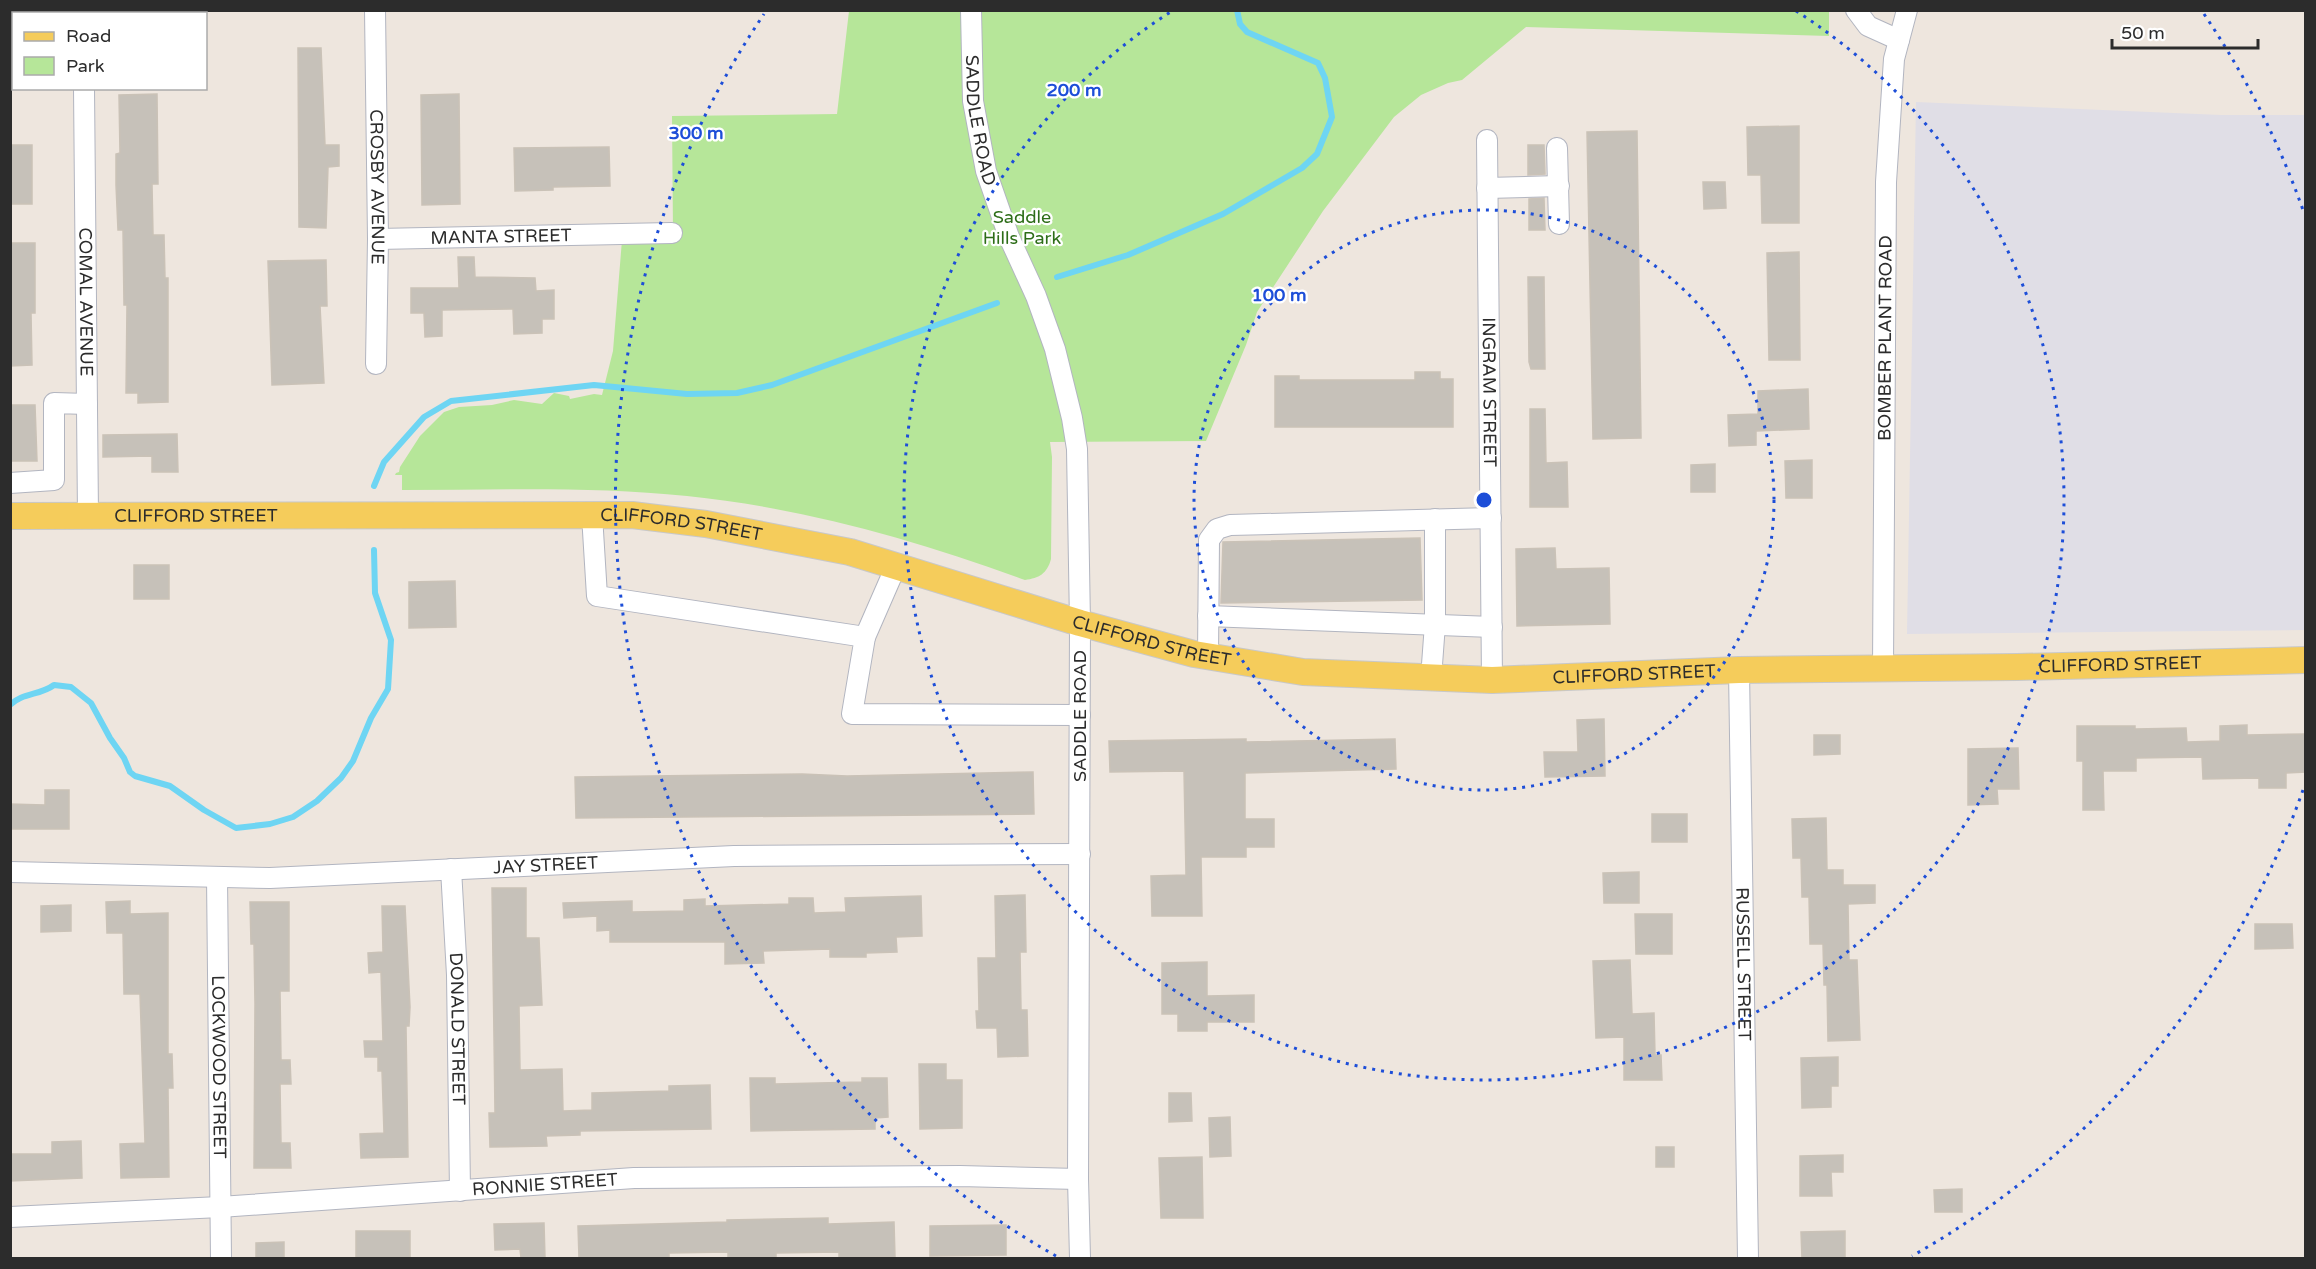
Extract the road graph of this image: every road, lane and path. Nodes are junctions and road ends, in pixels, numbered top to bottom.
1 (375, 10) edge
2 (971, 10) edge
3 (1856, 10) edge
4 (1907, 10) edge
5 (1899, 40) junction
6 (84, 90) edge
7 (1487, 140) dead end
8 (1557, 148) dead end
9 (1558, 186) junction
10 (1487, 188) junction
11 (1559, 224) dead end
12 (672, 233) dead end
13 (378, 239) junction
14 (376, 364) dead end
15 (87, 404) junction
16 (10, 483) edge
17 (592, 515) junction
18 (10, 516) edge
19 (88, 516) junction
20 (1491, 518) junction
21 (1435, 519) junction
22 (896, 566) junction
23 (1208, 616) junction
24 (1080, 623) junction
25 (1435, 624) junction
26 (1492, 627) junction
27 (865, 637) junction
28 (1208, 656) junction
29 (2306, 660) edge
30 (1883, 668) junction
31 (1739, 670) junction
32 (1431, 678) junction
33 (1492, 680) junction
34 (1080, 715) junction
35 (1080, 854) junction
36 (451, 869) junction
37 (10, 872) edge
38 (218, 877) junction
39 (1078, 1179) junction
40 (460, 1191) junction
41 (220, 1208) junction
42 (10, 1217) edge
43 (221, 1258) edge
44 (1080, 1258) edge
45 (1748, 1258) edge

1 - 13 street, CROSBY AVENUE
2 - 24 street, SADDLE ROAD
3 - 5 street
4 - 5 street, BOMBER PLANT ROAD
5 - 30 street, BOMBER PLANT ROAD
6 - 15 street, COMAL AVENUE
7 - 10 street, INGRAM STREET
8 - 9 street
9 - 10 street
9 - 11 street
10 - 20 street, INGRAM STREET
12 - 13 street, MANTA STREET
13 - 14 street, CROSBY AVENUE
15 - 16 street
15 - 19 street, COMAL AVENUE
17 - 19 main road, CLIFFORD STREET
17 - 22 main road, CLIFFORD STREET
17 - 27 street
18 - 19 main road, CLIFFORD STREET
20 - 21 street
20 - 26 street, INGRAM STREET
21 - 23 street
21 - 25 street
22 - 24 main road, CLIFFORD STREET
22 - 27 street
23 - 25 street
23 - 28 street
24 - 28 main road, CLIFFORD STREET
24 - 34 street, SADDLE ROAD
25 - 26 street
25 - 32 street
26 - 33 street, INGRAM STREET
27 - 34 street
28 - 32 main road, CLIFFORD STREET
29 - 30 main road, CLIFFORD STREET
30 - 31 main road, CLIFFORD STREET
31 - 33 main road, CLIFFORD STREET
31 - 45 street, RUSSELL STREET
32 - 33 main road, CLIFFORD STREET
34 - 35 street, SADDLE ROAD
35 - 36 street, JAY STREET
35 - 39 street, SADDLE ROAD
36 - 38 street, JAY STREET
36 - 40 street, DONALD STREET
37 - 38 street, JAY STREET
38 - 41 street, LOCKWOOD STREET
39 - 40 street, RONNIE STREET
39 - 44 street, SADDLE ROAD
40 - 41 street, RONNIE STREET
41 - 42 street, RONNIE STREET
41 - 43 street, LOCKWOOD STREET

